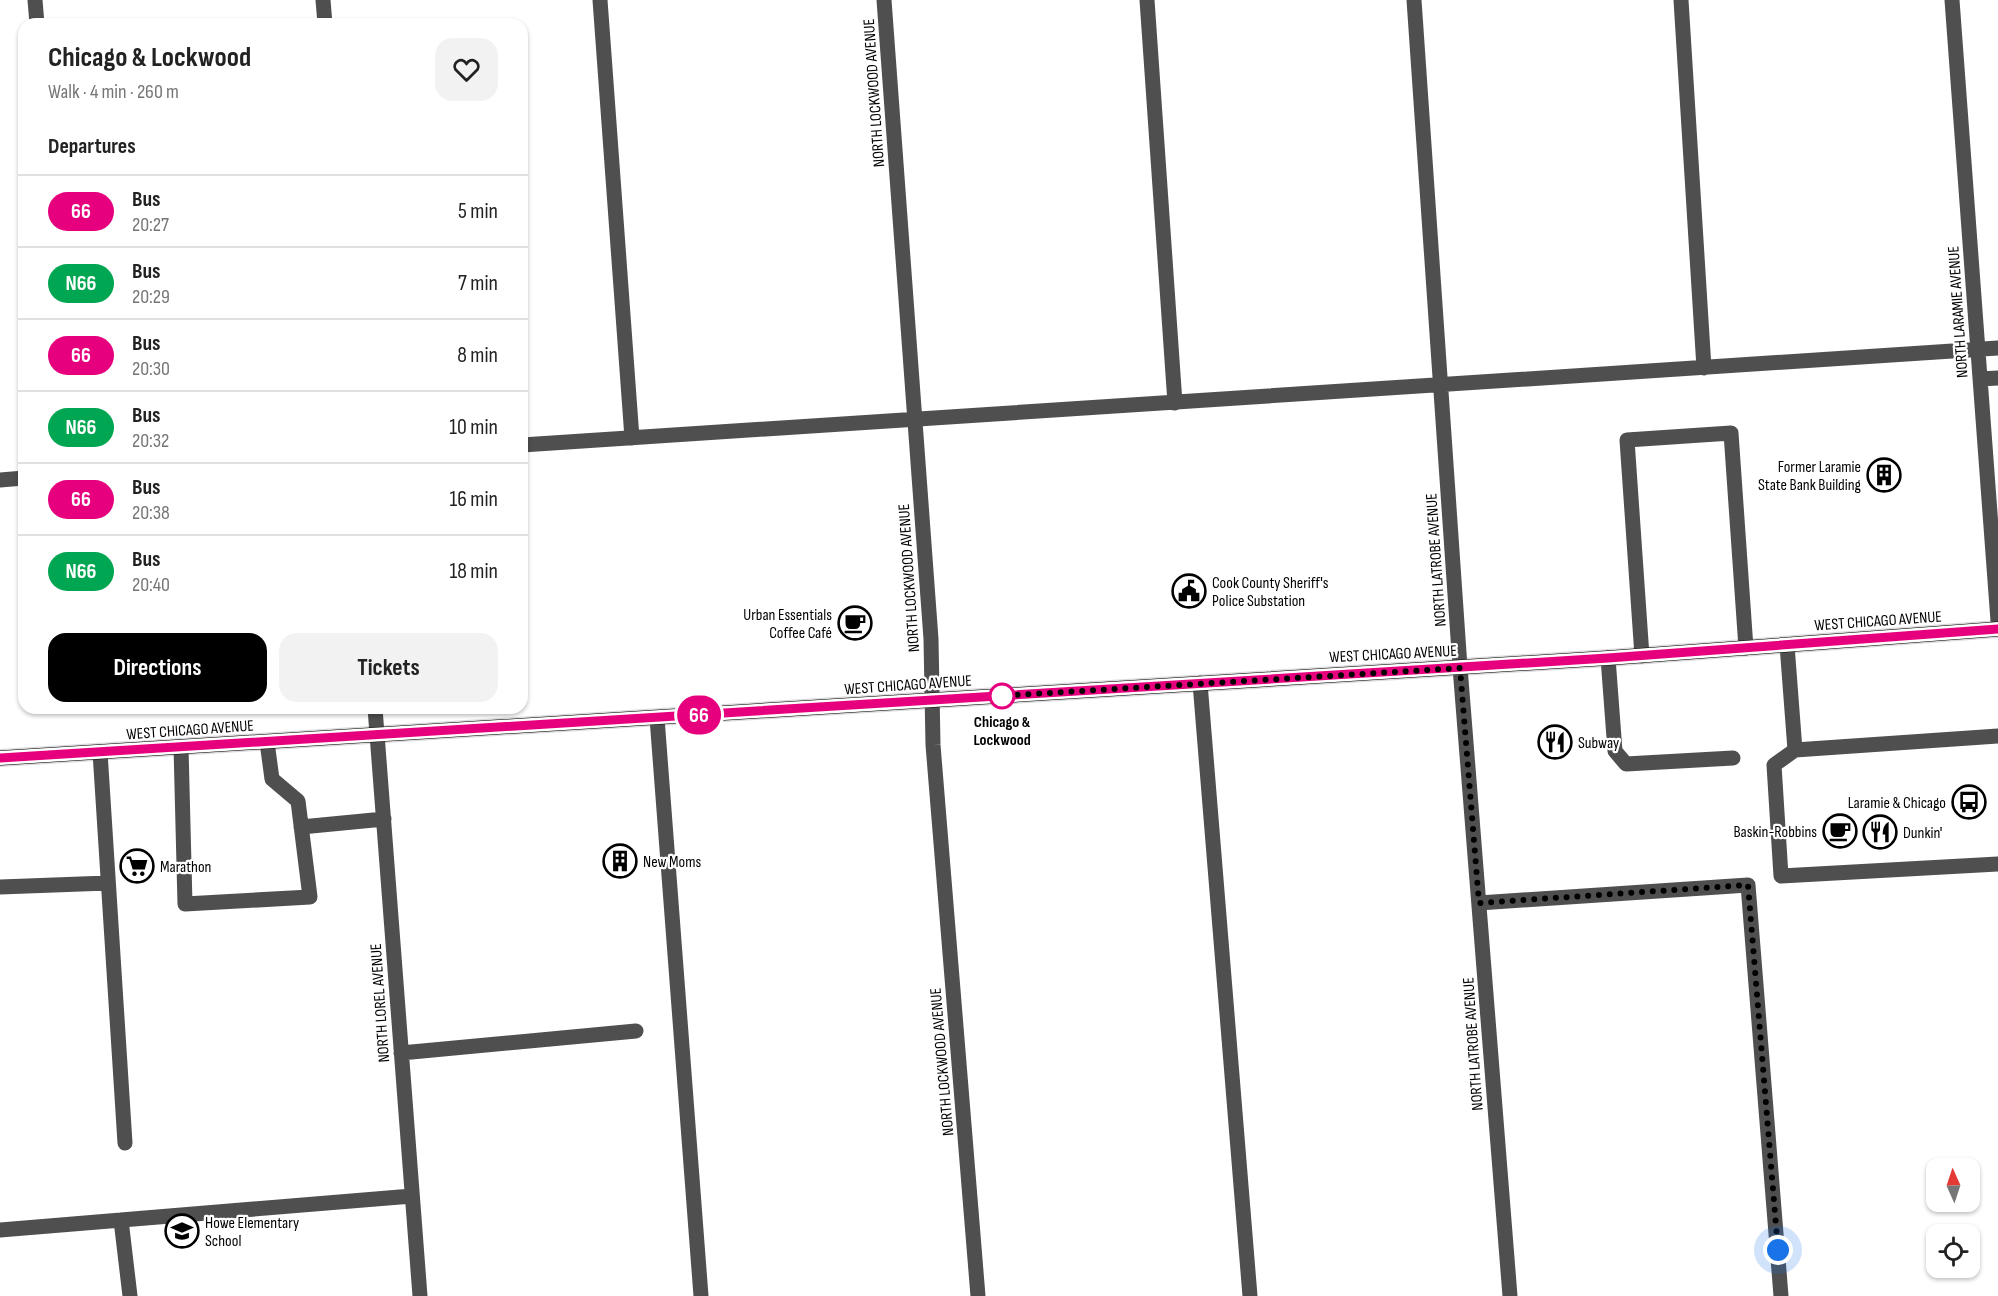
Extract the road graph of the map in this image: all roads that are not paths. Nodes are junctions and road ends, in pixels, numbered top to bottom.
1 (35, 0) edge
2 (323, 0) edge
3 (600, 0) edge
4 (884, 0) edge
5 (1148, 0) edge
6 (1414, 0) edge
7 (1681, 0) edge
8 (1952, 0) edge
9 (36, 18) edge
10 (324, 18) edge
11 (1998, 348) edge
12 (1978, 350) junction
13 (1704, 368) junction
14 (1998, 378) edge
15 (1980, 379) junction
16 (1441, 385) junction
17 (1175, 403) junction
18 (914, 420) junction
19 (632, 438) junction
20 (528, 445) edge
21 (18, 478) edge
22 (0, 480) edge
23 (1993, 494) edge
24 (1998, 621) edge
25 (1998, 629) edge
26 (1787, 645) junction
27 (1746, 648) junction
28 (1642, 656) junction
29 (1608, 658) junction
30 (1460, 668) junction
31 (1200, 683) junction
32 (933, 700) junction
33 (375, 714) edge
34 (657, 718) junction
35 (377, 735) junction
36 (1998, 736) edge
37 (267, 742) junction
38 (181, 747) junction
39 (1795, 750) junction
40 (99, 752) junction
41 (0, 758) edge
42 (1733, 758) dead end
43 (384, 819) junction
44 (302, 827) junction
45 (1998, 864) edge
46 (108, 883) junction
47 (0, 887) edge
48 (1479, 903) junction
49 (636, 1031) dead end
50 (401, 1053) junction
51 (125, 1143) dead end
52 (412, 1196) junction
53 (121, 1220) junction
54 (0, 1230) edge
55 (130, 1296) edge
56 (420, 1296) edge
57 (701, 1296) edge
58 (978, 1296) edge
59 (1250, 1296) edge
60 (1510, 1296) edge
61 (1781, 1296) edge

1 - 9 street
2 - 10 street
3 - 19 street
4 - 18 street, NORTH LOCKWOOD AVENUE
5 - 17 street
6 - 16 street, NORTH LATROBE AVENUE
7 - 13 street
8 - 12 street, NORTH LARAMIE AVENUE
11 - 12 street
12 - 13 street
12 - 15 street, NORTH LARAMIE AVENUE
13 - 16 street
14 - 15 street
15 - 23 street, NORTH LARAMIE AVENUE
16 - 17 street
16 - 30 street, NORTH LATROBE AVENUE
17 - 18 street
18 - 19 street
18 - 32 street, NORTH LOCKWOOD AVENUE
19 - 20 street
21 - 22 street
23 - 24 street, NORTH LARAMIE AVENUE
25 - 26 main road, WEST CHICAGO AVENUE
26 - 27 main road, WEST CHICAGO AVENUE
26 - 39 street
27 - 28 main road, WEST CHICAGO AVENUE
27 - 28 street
28 - 29 main road, WEST CHICAGO AVENUE
29 - 30 main road, WEST CHICAGO AVENUE
29 - 42 street
30 - 31 main road, WEST CHICAGO AVENUE
30 - 48 street, NORTH LATROBE AVENUE
31 - 32 main road, WEST CHICAGO AVENUE
31 - 59 street
32 - 34 main road, WEST CHICAGO AVENUE
32 - 58 street, NORTH LOCKWOOD AVENUE
33 - 35 street, NORTH LOREL AVENUE
34 - 35 main road, WEST CHICAGO AVENUE
34 - 57 street
35 - 37 main road, WEST CHICAGO AVENUE
35 - 43 street, NORTH LOREL AVENUE
36 - 39 street
37 - 38 main road, WEST CHICAGO AVENUE
37 - 44 street
38 - 40 main road, WEST CHICAGO AVENUE
38 - 44 street
39 - 45 street
40 - 41 main road, WEST CHICAGO AVENUE
40 - 46 street
43 - 44 street
43 - 50 street, NORTH LOREL AVENUE
46 - 47 street
46 - 51 street
48 - 60 street, NORTH LATROBE AVENUE
48 - 61 street
49 - 50 street
50 - 52 street, NORTH LOREL AVENUE
52 - 53 street
52 - 56 street, NORTH LOREL AVENUE
53 - 54 street
53 - 55 street

